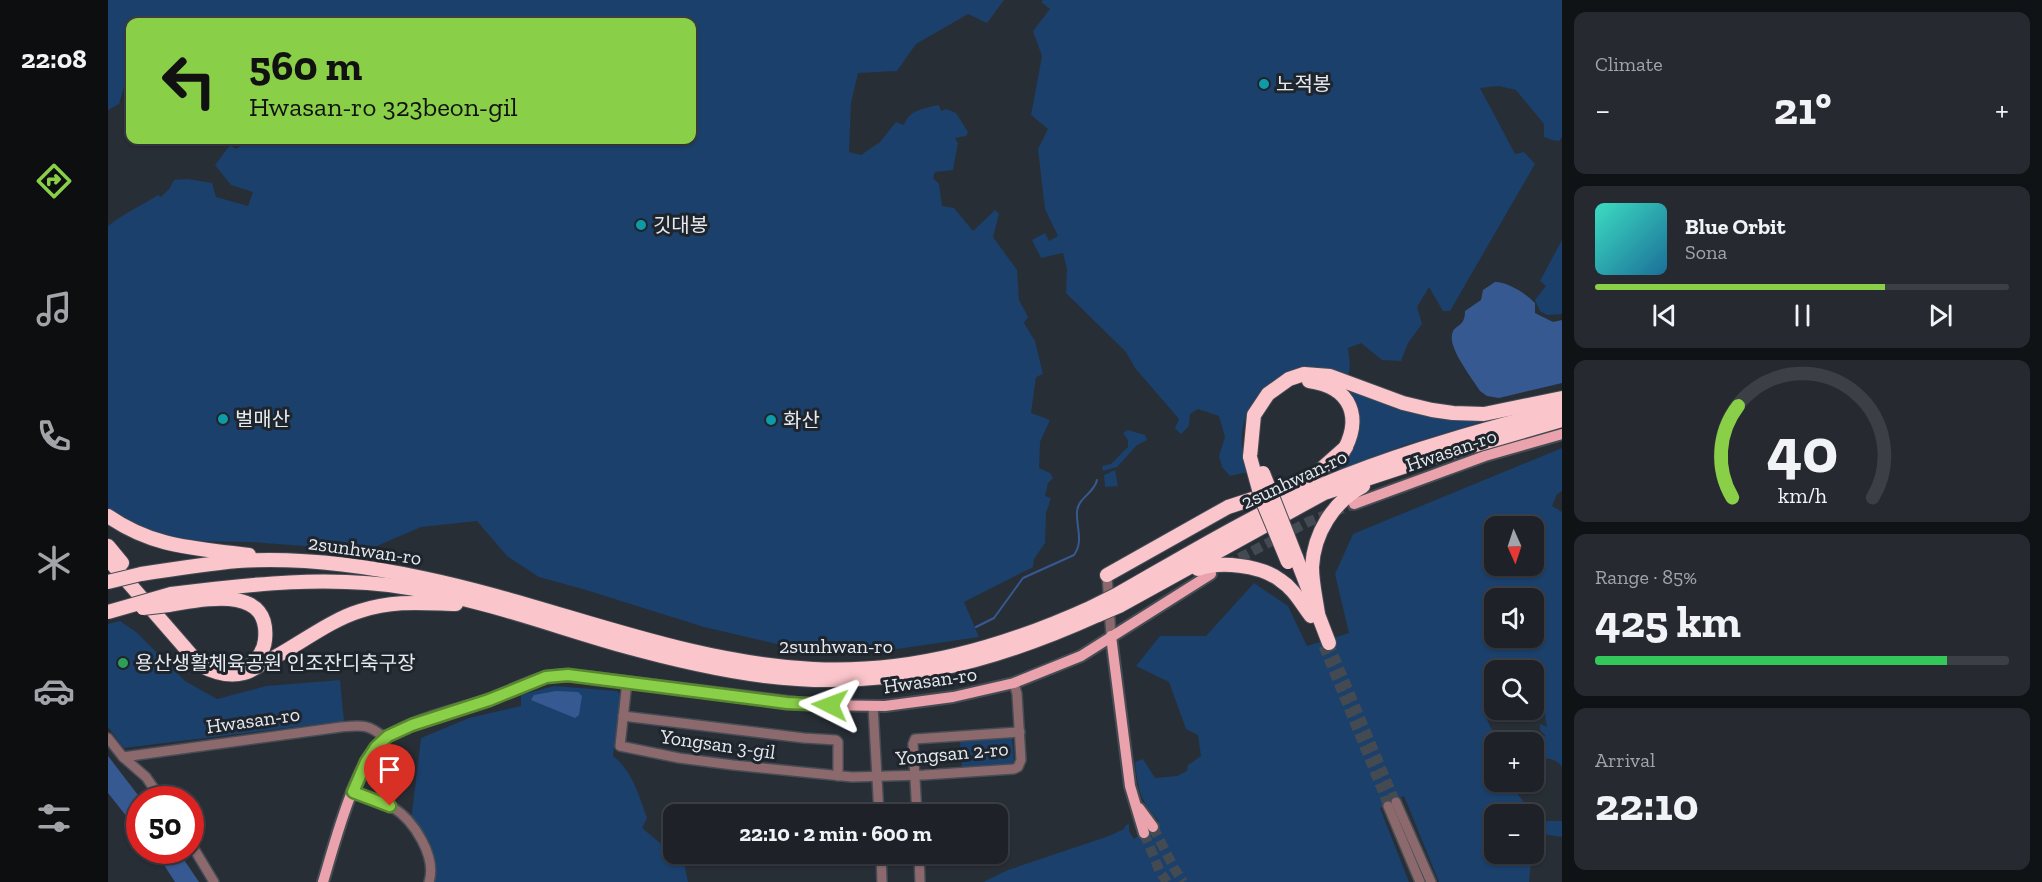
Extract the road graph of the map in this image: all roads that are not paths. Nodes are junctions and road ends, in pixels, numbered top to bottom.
1 (1562, 398) edge
2 (1562, 409) edge
3 (1562, 422) edge
4 (1562, 434) edge
5 (1346, 447) junction
6 (1254, 456) junction
7 (1303, 494) junction
8 (1354, 504) tunnel mouth
9 (108, 516) edge
10 (108, 546) edge
11 (108, 559) edge
12 (290, 560) junction
13 (1211, 574) dead end
14 (1107, 575) joint
15 (108, 582) edge
16 (1138, 594) junction
17 (170, 600) junction
18 (1118, 600) junction
19 (481, 604) junction
20 (1095, 611) junction
21 (108, 612) edge
22 (1314, 615) junction
23 (1112, 636) junction
24 (1326, 645) tunnel mouth
25 (627, 682) junction
26 (1014, 683) junction
27 (873, 706) junction
28 (623, 716) junction
29 (1020, 732) junction
30 (108, 738) edge
31 (385, 738) junction
32 (123, 757) junction
33 (838, 776) junction
34 (915, 776) junction
35 (877, 777) junction
36 (152, 786) edge
37 (353, 792) junction
38 (878, 804) edge
39 (916, 804) edge
40 (1149, 830) tunnel mouth
41 (203, 864) edge
42 (881, 864) edge
43 (919, 864) edge
44 (214, 882) edge
45 (323, 882) edge
46 (429, 882) edge
47 (882, 882) edge
48 (920, 882) edge
49 (1420, 882) edge
50 (1431, 882) edge

1 - 6 highway
2 - 7 highway, 2sunhwan-ro
3 - 16 highway, 2sunhwan-ro
3 - 22 highway
4 - 8 main road, Hwasan-ro
5 - 6 highway
5 - 7 highway
5 - 14 highway
6 - 22 highway, bridge
7 - 18 highway, 2sunhwan-ro
9 - 12 highway
10 - 17 highway
11 - 19 highway
12 - 15 highway, 2sunhwan-ro, bridge
12 - 20 highway, 2sunhwan-ro
13 - 23 main road, Hwasan-ro
14 - 23 street
16 - 18 highway, 2sunhwan-ro
16 - 22 highway
17 - 19 highway, 2sunhwan-ro
17 - 21 highway, bridge
18 - 20 highway, 2sunhwan-ro, bridge
19 - 20 highway, 2sunhwan-ro
22 - 24 highway
23 - 26 main road, Hwasan-ro
23 - 40 main road
25 - 27 main road, Hwasan-ro
25 - 28 street, Yongsan 3-gil
25 - 31 main road, Hwasan-ro
26 - 27 main road, Hwasan-ro
26 - 29 street, Yongsan 2-ro
27 - 35 street
28 - 33 street, Yongsan 3-gil
28 - 33 street
29 - 34 street, Yongsan 2-ro
29 - 34 street
30 - 32 street
31 - 32 street, Hwasan-ro
31 - 37 main road, Hwasan-ro
32 - 36 street
33 - 35 street, Yongsan 3-gil
34 - 35 street, Yongsan 2-ro
34 - 39 street
35 - 38 street
37 - 45 main road, Hwasan-ro
37 - 46 street
41 - 44 street
42 - 47 street
43 - 48 street
49 - 50 street

